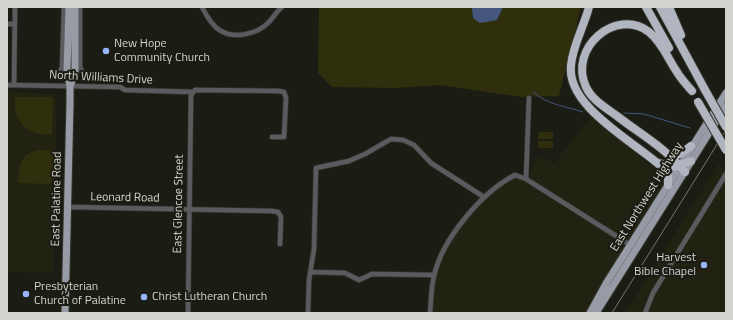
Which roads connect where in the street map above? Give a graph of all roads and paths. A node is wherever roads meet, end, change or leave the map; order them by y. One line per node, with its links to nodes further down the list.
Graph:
1 (15, 7): 13 (street)
2 (64, 7): 14 (street)
3 (69, 7): 19 (main road)
4 (75, 7): 19 (main road)
5 (80, 7): 15 (street)
6 (202, 7): 7 (street)
7 (282, 7)
8 (589, 7): 31 (highway)
9 (646, 7): 20 (highway)
10 (660, 7): 16 (highway)
11 (669, 7): 16 (highway)
12 (7, 24): 13 (street)
13 (14, 24): 18 (street)
14 (57, 73)
15 (83, 73)
16 (698, 77): 25 (highway, bridge)
17 (7, 85): 18 (street, North Williams Drive)
18 (14, 85): 19 (street, North Williams Drive)
19 (70, 86): 22 (street, North Williams Drive); 37 (main road, East Palatine Road)
20 (692, 91): 28 (highway, bridge); 29 (highway)
21 (726, 93): 27 (main road, East Northwest Highway)
22 (192, 94): 26 (street, North Williams Drive); 38 (street, East Glencoe Street)
23 (528, 98): 34 (street)
24 (726, 106): 30 (main road, East Northwest Highway)
25 (726, 127)
26 (272, 137)
27 (691, 146): 29 (highway); 32 (main road, East Northwest Highway)
28 (726, 150)
29 (668, 155): 32 (highway)
30 (691, 161): 32 (highway)
31 (657, 162): 32 (highway); 35 (highway)
32 (682, 169): 35 (main road, East Northwest Highway); 40 (main road, East Northwest Highway)
33 (726, 174): 51 (street)
34 (526, 179): 36 (street); 40 (street)
35 (668, 185): 40 (main road, East Northwest Highway)
36 (484, 198): 41 (street); 42 (street)
37 (68, 207): 38 (street, Leonard Road); 45 (main road, East Palatine Road)
38 (189, 209): 39 (street, Leonard Road); 46 (street, East Glencoe Street)
39 (280, 244)
40 (634, 247): 43 (main road, East Northwest Highway); 44 (main road, East Northwest Highway)
41 (310, 272): 42 (street); 47 (street)
42 (434, 275): 48 (street)
43 (607, 282): 49 (main road); 50 (main road, East Northwest Highway)
44 (597, 312)
45 (65, 313)
46 (188, 313)
47 (308, 313)
48 (430, 313)
49 (585, 313)
50 (590, 313)
51 (645, 313)

